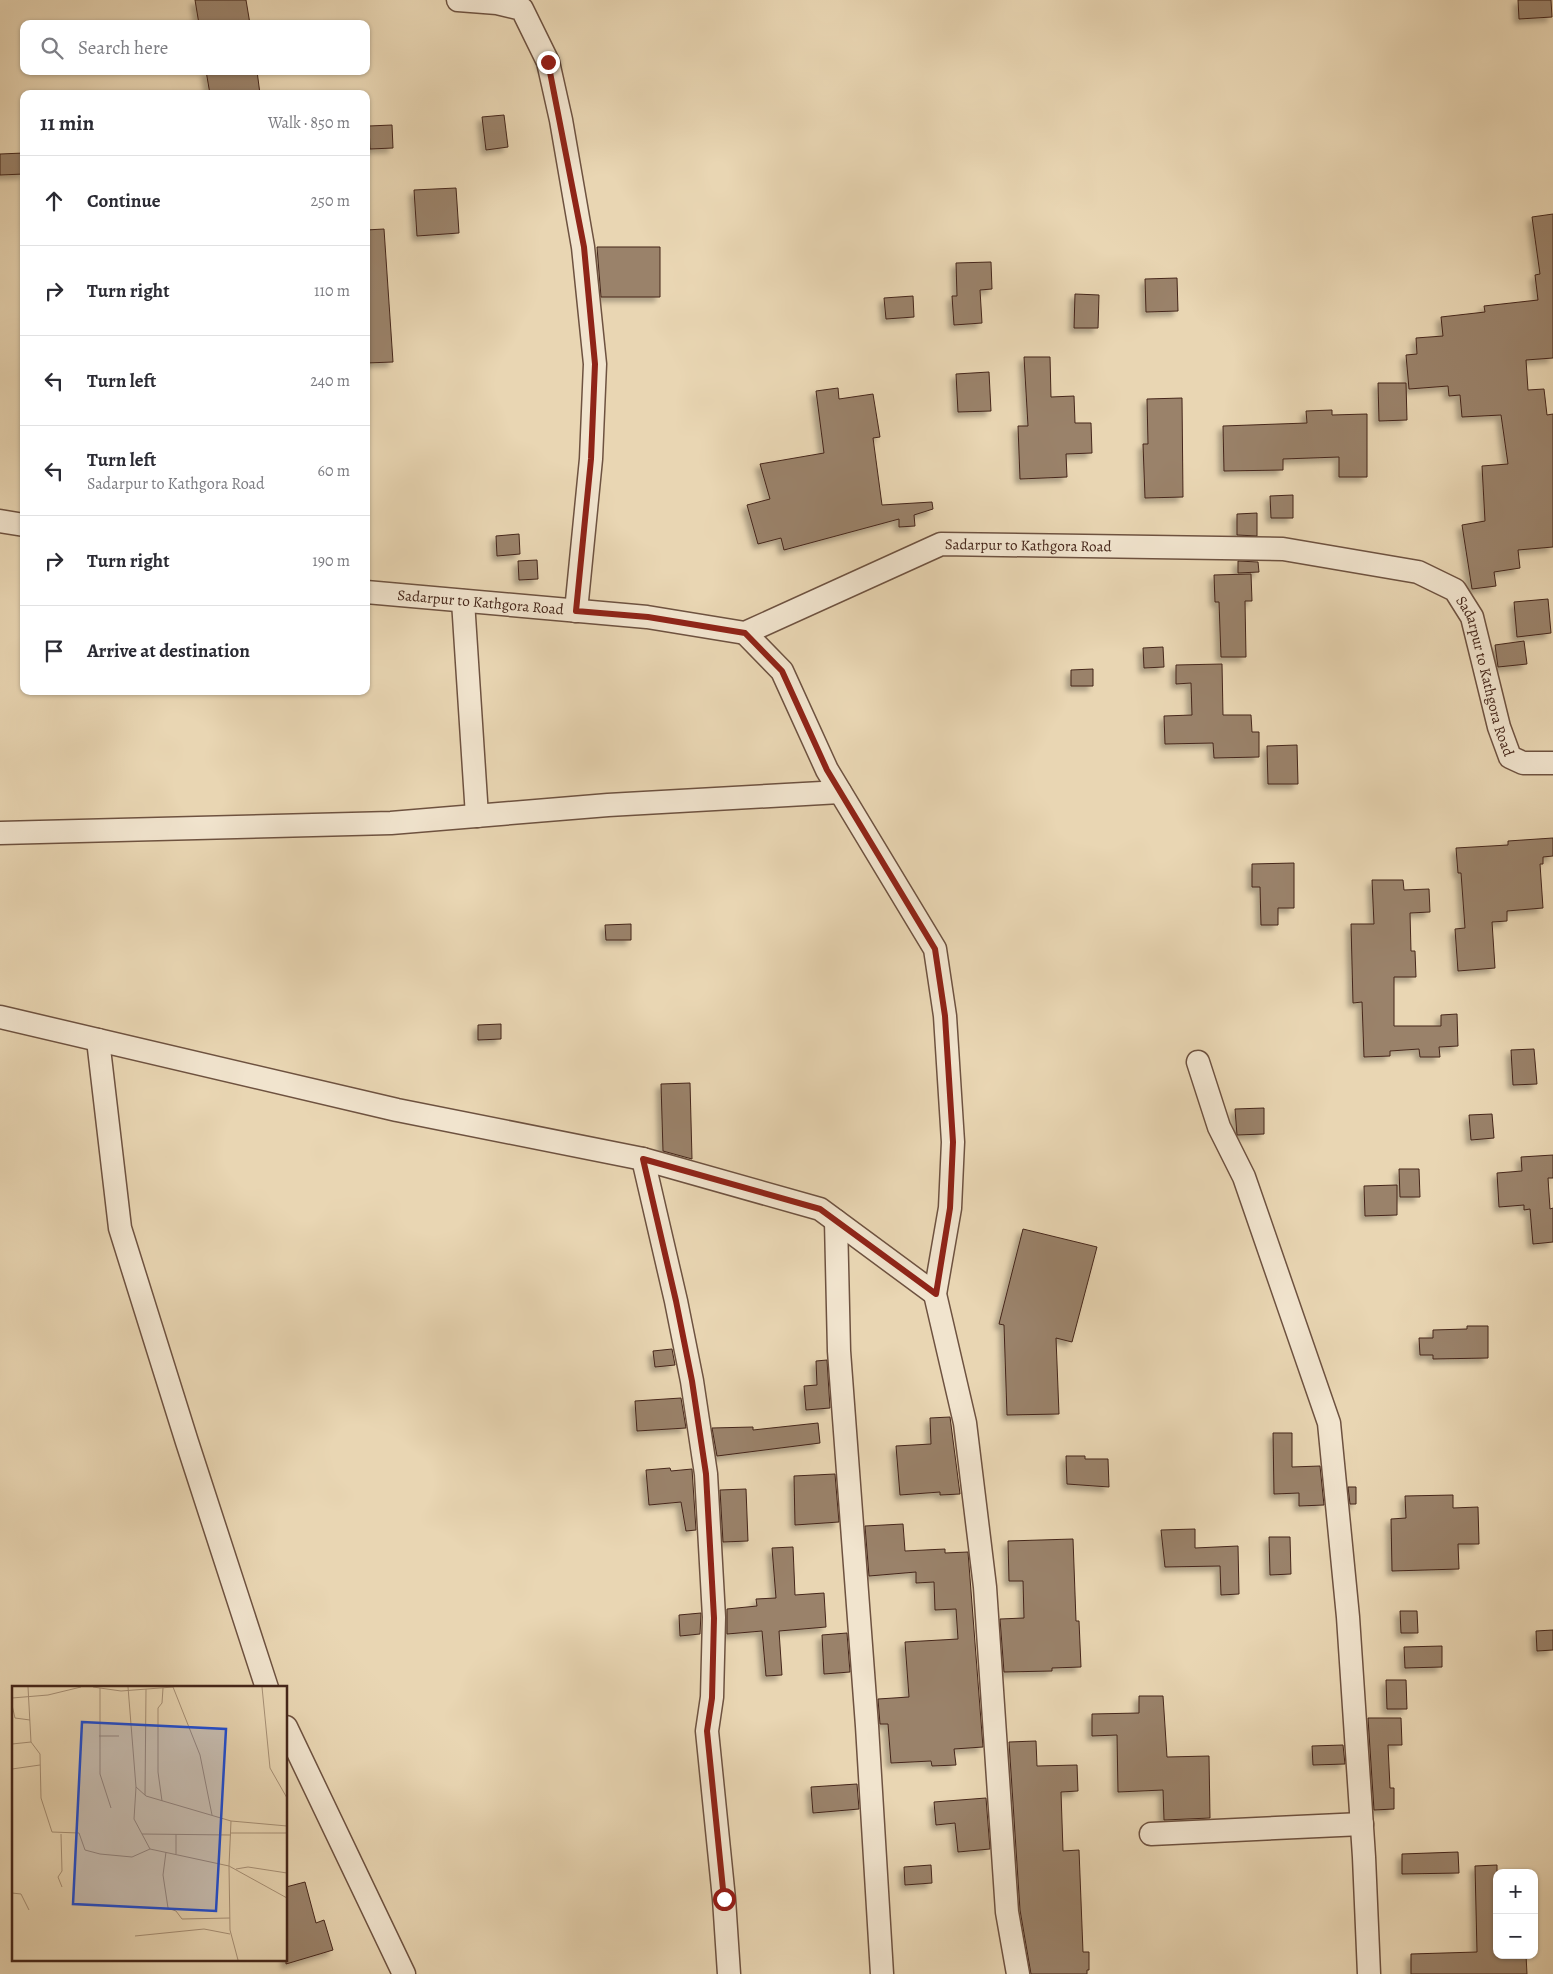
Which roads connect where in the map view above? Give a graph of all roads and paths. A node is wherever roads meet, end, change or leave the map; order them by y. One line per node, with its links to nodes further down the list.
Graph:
1 (458, 0): 6 (street)
2 (0, 520): 3 (street)
3 (20, 524)
4 (370, 592): 5 (street, Sadarpur to Kathgora Road)
5 (463, 601): 6 (street, Sadarpur to Kathgora Road); 10 (street)
6 (576, 611): 7 (street, Sadarpur to Kathgora Road)
7 (745, 633): 8 (street, Sadarpur to Kathgora Road); 9 (street)
8 (1553, 763)
9 (840, 792): 10 (street); 17 (street)
10 (477, 816): 11 (street)
11 (0, 833)
12 (0, 1017): 13 (street)
13 (98, 1040): 15 (street); 18 (street)
14 (1198, 1062): 20 (street)
15 (643, 1159): 16 (street); 23 (street)
16 (836, 1221): 17 (street); 24 (street)
17 (936, 1294): 25 (street)
18 (266, 1686)
19 (288, 1731): 22 (street)
20 (1362, 1824): 21 (street); 26 (street)
21 (1151, 1834)
22 (404, 1974)
23 (729, 1974)
24 (882, 1974)
25 (1018, 1974)
26 (1369, 1974)

